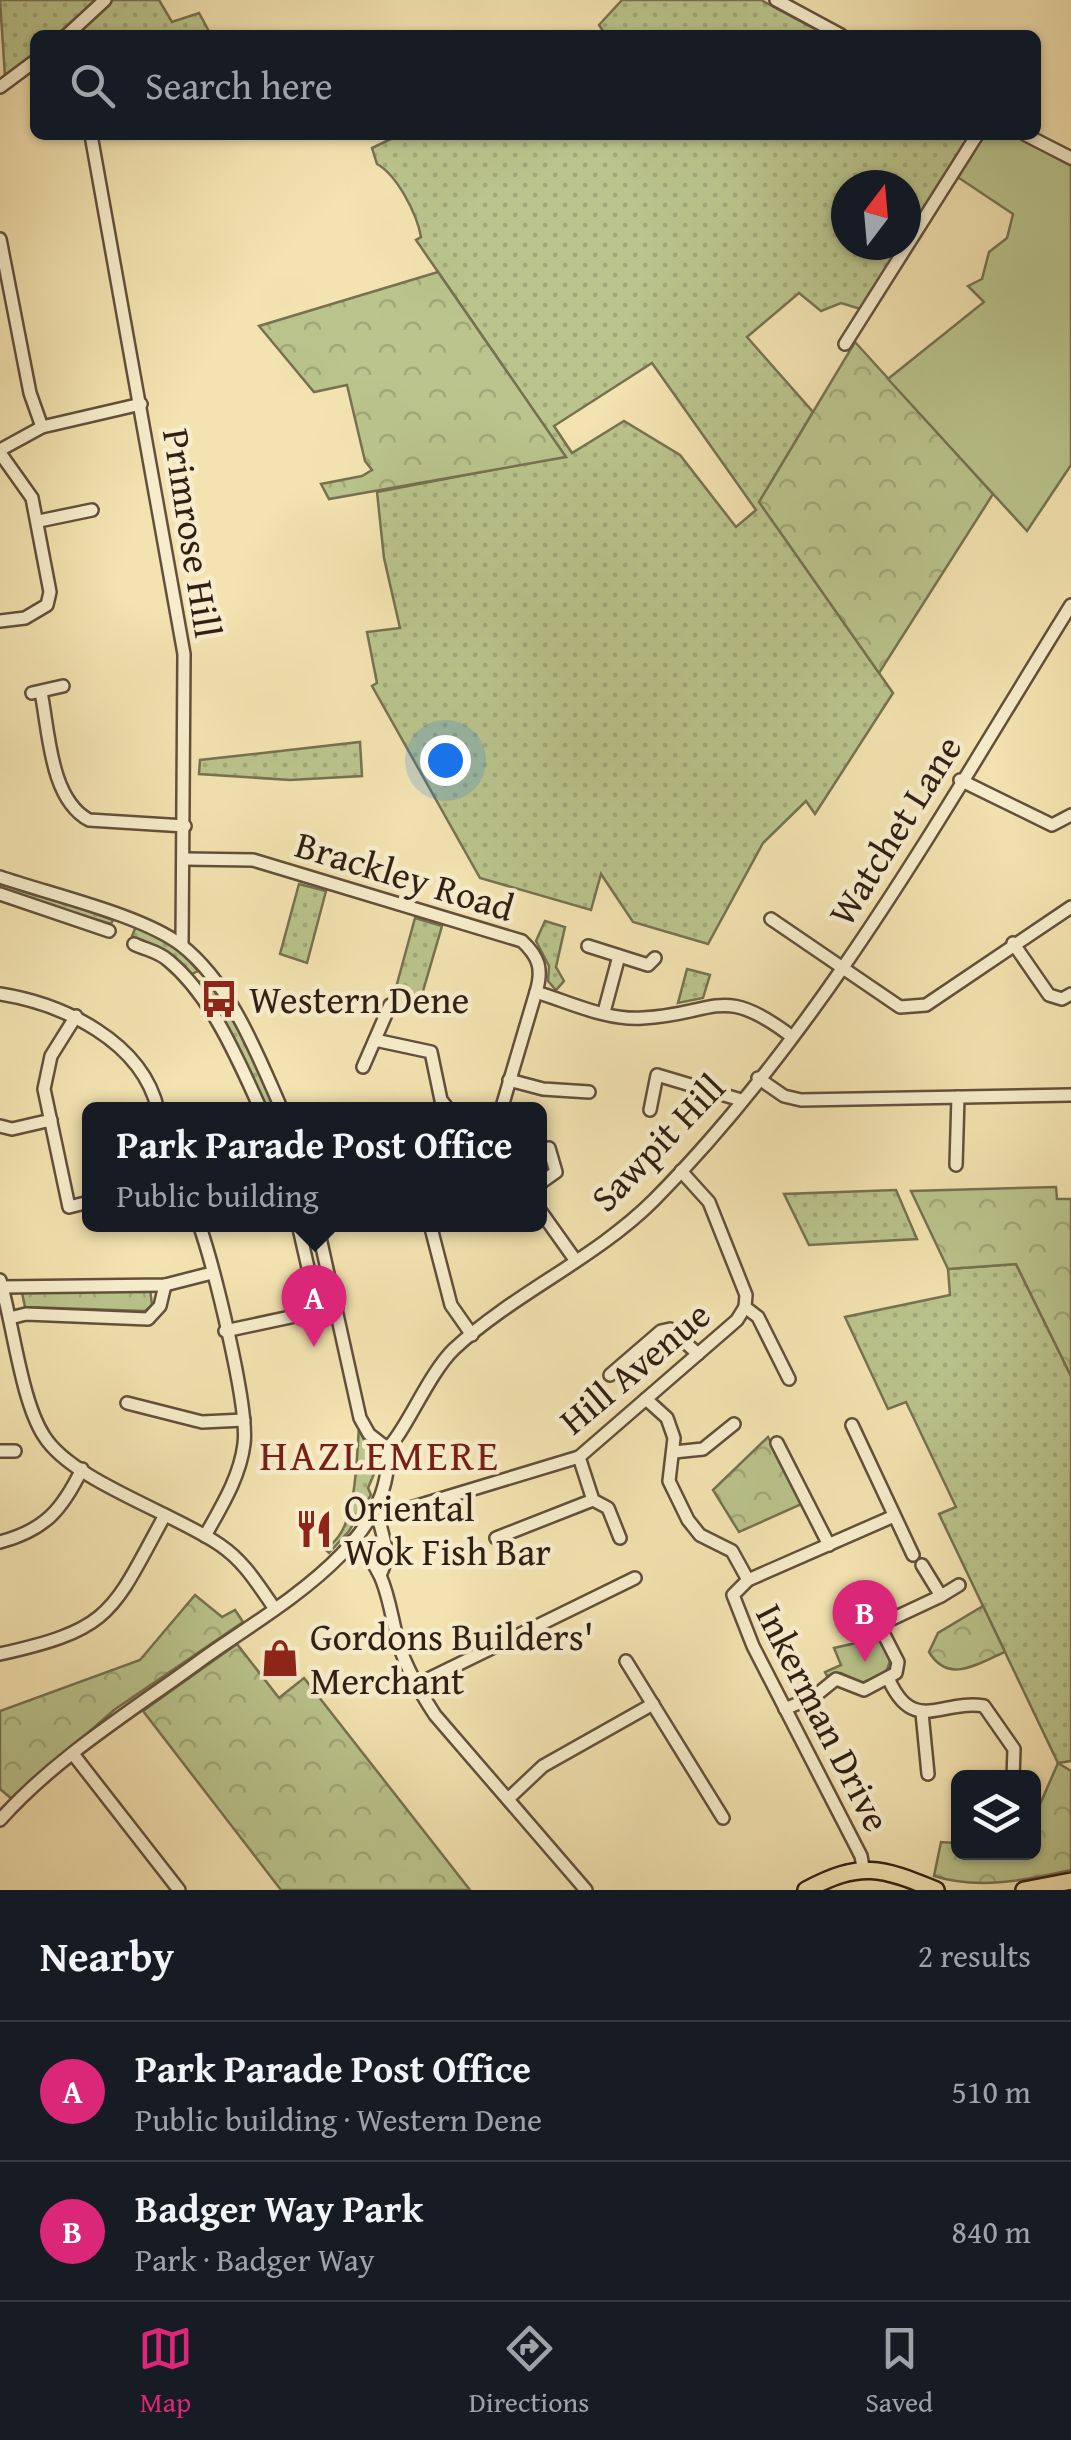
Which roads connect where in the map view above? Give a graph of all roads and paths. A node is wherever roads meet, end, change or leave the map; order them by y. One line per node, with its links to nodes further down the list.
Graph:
1 (105, 0): 3 (street)
2 (776, 0): 4 (street)
3 (73, 30)
4 (831, 30)
5 (30, 64): 6 (street)
6 (0, 88)
7 (92, 140): 14 (street, Primrose Hill)
8 (974, 140): 13 (street)
9 (1036, 140): 10 (street)
10 (1071, 158)
11 (0, 239): 12 (street)
12 (4, 288): 15 (street)
13 (844, 344)
14 (141, 404): 15 (street); 24 (street, Primrose Hill)
15 (42, 427): 16 (street)
16 (0, 452): 18 (street)
17 (92, 510): 18 (street)
18 (39, 521): 20 (street)
19 (1071, 606): 22 (street, Watchet Lane)
20 (0, 621)
21 (64, 686): 24 (street)
22 (960, 780): 23 (street); 37 (street, Watchet Lane)
23 (1071, 815)
24 (185, 826): 25 (street, Primrose Hill)
25 (184, 859): 33 (street, Primrose Hill); 40 (street, Brackley Road)
26 (0, 877): 33 (street)
27 (0, 894): 30 (street)
28 (1071, 906): 31 (street)
29 (771, 918): 37 (street)
30 (109, 931)
31 (1013, 943): 37 (street); 42 (street)
32 (134, 944): 39 (street)
33 (182, 945): 38 (street)
34 (588, 946): 35 (street)
35 (620, 956): 36 (street); 44 (street)
36 (656, 958)
37 (844, 967): 46 (street, Watchet Lane)
38 (206, 971): 39 (street); 57 (street)
39 (189, 982): 56 (street)
40 (536, 992): 44 (street); 50 (street)
41 (0, 994): 45 (street)
42 (1071, 994)
43 (390, 1004): 47 (street)
44 (604, 1012): 46 (street)
45 (76, 1016): 55 (street); 61 (street)
46 (791, 1036): 49 (street, Watchet Lane)
47 (375, 1040): 48 (street); 58 (street)
48 (363, 1068)
49 (758, 1078): 53 (street); 54 (street, Sawpit Hill)
50 (509, 1080): 51 (street); 59 (street)
51 (589, 1092)
52 (1071, 1094): 53 (street)
53 (958, 1097): 64 (street)
54 (741, 1100): 60 (street); 65 (street, Sawpit Hill)
55 (155, 1102)
56 (256, 1102)
57 (278, 1102)
58 (443, 1102)
59 (503, 1102)
60 (650, 1110)
61 (51, 1120): 62 (street); 67 (street)
62 (0, 1126)
63 (549, 1148): 66 (street)
64 (956, 1165)
65 (681, 1171): 73 (street, Sawpit Hill); 78 (street)
66 (547, 1178)
67 (82, 1204)
68 (547, 1220): 73 (street)
69 (201, 1232): 74 (street)
70 (300, 1232): 79 (street)
71 (318, 1232): 77 (street)
72 (432, 1232): 82 (street)
73 (576, 1261): 82 (street, Sawpit Hill)
74 (212, 1273): 76 (street); 81 (street)
75 (1, 1284): 76 (street); 80 (street)
76 (165, 1285): 80 (street)
77 (337, 1307): 79 (street); 92 (street)
78 (745, 1307): 83 (street, Hill Avenue); 85 (street)
79 (318, 1311): 81 (street)
80 (10, 1318): 97 (street)
81 (225, 1331): 88 (street)
82 (472, 1335): 92 (street, Sawpit Hill)
83 (698, 1354): 84 (street); 86 (street, Hill Avenue)
84 (610, 1375)
85 (789, 1379)
86 (646, 1399): 95 (street); 96 (street, Hill Avenue)
87 (128, 1403): 88 (street)
88 (244, 1420): 101 (street)
89 (734, 1424): 95 (street)
90 (852, 1425): 100 (street)
91 (777, 1442): 106 (street)
92 (386, 1448): 104 (street)
93 (0, 1450): 94 (street)
94 (16, 1451)
95 (674, 1452): 109 (street)
96 (579, 1457): 98 (street); 107 (street, Hill Avenue)
97 (82, 1469): 99 (street); 105 (street)
98 (593, 1500): 102 (street); 103 (street)
99 (165, 1515): 101 (street); 113 (street)
100 (894, 1516): 106 (street, Inkerman Drive); 111 (street)
101 (205, 1536): 112 (street)
102 (496, 1538)
103 (620, 1538)
104 (352, 1541): 107 (street); 112 (street)
105 (0, 1542)
106 (830, 1545): 109 (street, Inkerman Drive)
107 (381, 1573): 116 (street)
108 (635, 1578): 116 (street)
109 (748, 1580): 118 (street, Inkerman Drive)
110 (959, 1585): 111 (street)
111 (941, 1596): 115 (street)
112 (275, 1609): 120 (street)
113 (0, 1654)
114 (626, 1661): 117 (street)
115 (889, 1680): 118 (street); 119 (street)
116 (416, 1685): 123 (street)
117 (653, 1704): 123 (street); 124 (street)
118 (785, 1709): 126 (street, Inkerman Drive)
119 (922, 1713): 121 (street); 122 (street)
120 (73, 1754): 125 (street); 128 (street)
121 (1013, 1770)
122 (928, 1774)
123 (508, 1799): 129 (street)
124 (723, 1818)
125 (0, 1820)
126 (863, 1868): 130 (main road); 131 (main road)
127 (1071, 1881): 132 (main road)
128 (180, 1890)
129 (586, 1890)
130 (806, 1890)
131 (936, 1890)
132 (1024, 1890)

